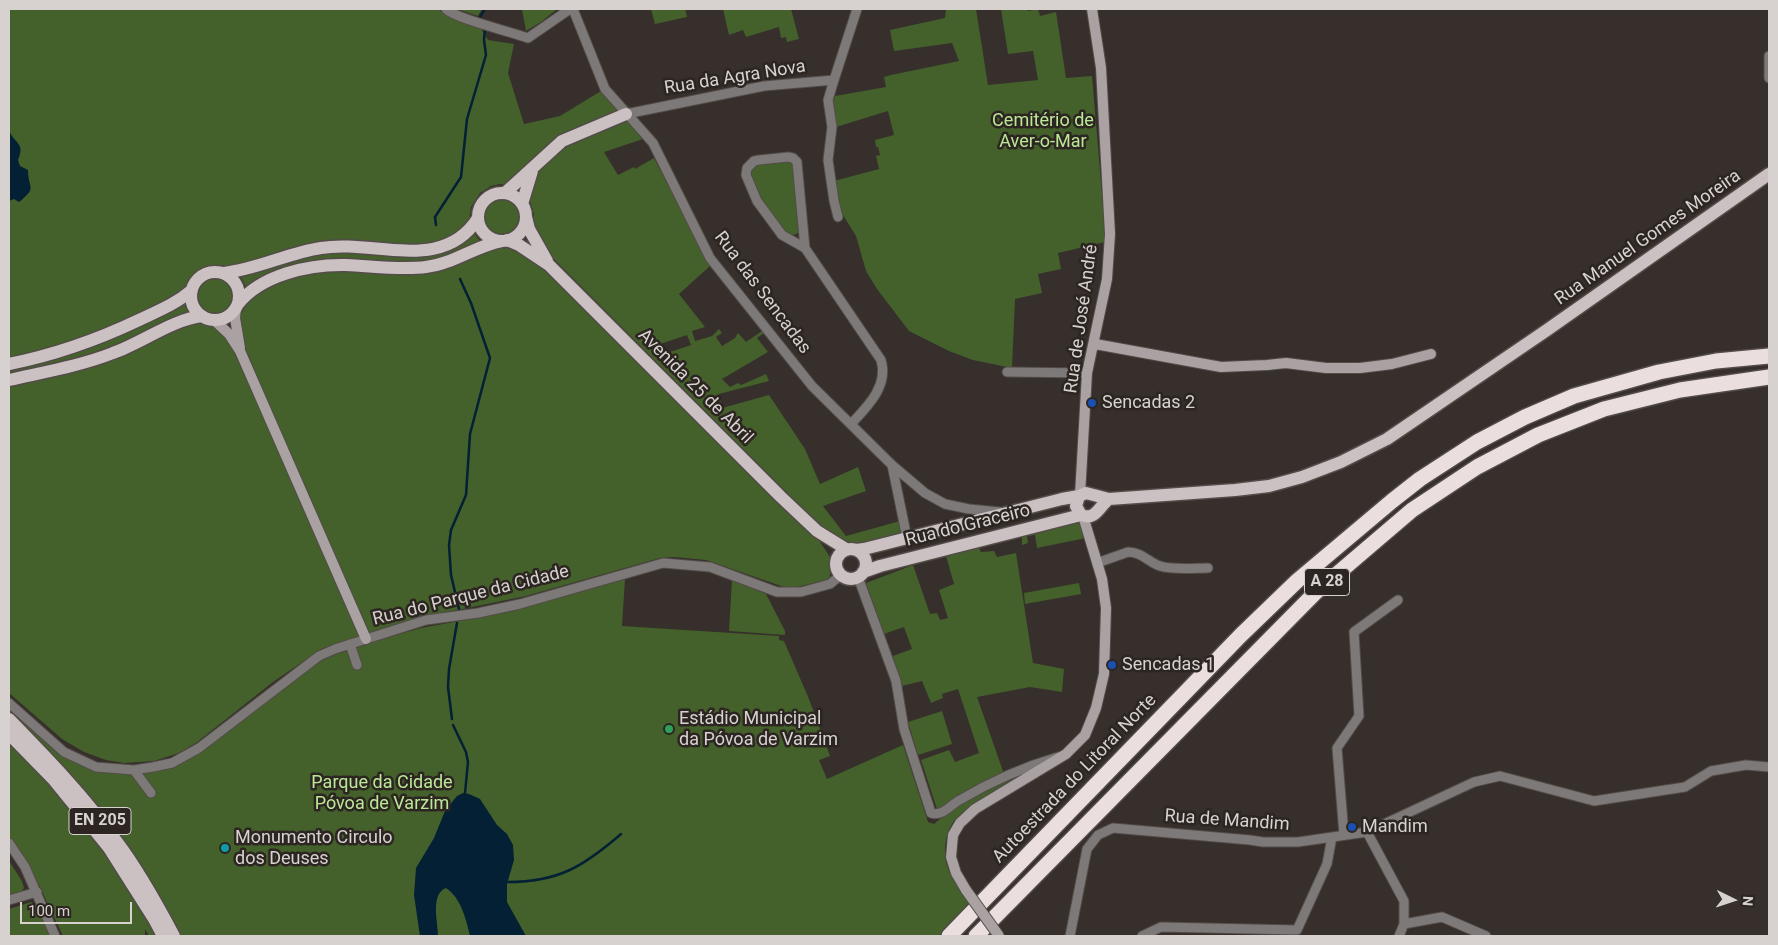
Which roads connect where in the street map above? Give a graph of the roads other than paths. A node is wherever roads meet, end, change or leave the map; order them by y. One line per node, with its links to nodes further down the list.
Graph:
1 (446, 9): 2 (street)
2 (572, 9): 8 (street, Rua das Sencadas)
3 (857, 9): 7 (street)
4 (1092, 9): 23 (street, Rua de José André)
5 (1769, 56): 6 (street)
6 (1769, 78)
7 (834, 80): 8 (street, Rua da Agra Nova); 14 (street)
8 (626, 114): 9 (main road); 32 (street, Rua das Sencadas)
9 (533, 168): 11 (main road); 12 (main road)
10 (1769, 174): 37 (main road, Rua Manuel Gomes Moreira)
11 (505, 193): 12 (main road); 15 (main road)
12 (522, 204): 13 (main road, Avenida 25 de Abril)
13 (526, 217): 16 (main road); 18 (main road, Avenida 25 de Abril)
14 (838, 217)
15 (478, 218): 16 (main road, Avenida 25 de Abril); 19 (main road)
16 (504, 241): 18 (main road, Avenida 25 de Abril); 21 (main road)
17 (805, 248): 17 (street); 32 (street)
18 (550, 265): 39 (main road, Avenida 25 de Abril)
19 (224, 273): 20 (main road); 21 (main road)
20 (192, 290): 22 (main road); 27 (main road)
21 (237, 306): 22 (main road); 24 (street)
22 (208, 318): 24 (street); 31 (main road)
23 (1094, 344): 25 (street); 29 (street, Rua de José André)
24 (240, 351): 48 (street)
25 (1431, 354)
26 (1769, 356): 68 (highway, Autoestrada do Litoral Norte / A 28)
27 (9, 364)
28 (1008, 372): 29 (street)
29 (1087, 373): 34 (street, Rua de José André)
30 (1769, 377): 69 (highway, A 28)
31 (9, 380)
32 (851, 424): 33 (street, Rua das Sencadas)
33 (892, 465): 36 (street, Rua das Sencadas); 40 (street)
34 (1084, 493): 35 (main road); 37 (main road); 37 (main road)
35 (1040, 504): 36 (main road); 38 (main road)
36 (1008, 513): 40 (main road)
37 (1089, 514): 38 (main road, Rua do Graceiro); 43 (street)
38 (1046, 524): 45 (main road, Rua do Graceiro)
39 (818, 531): 41 (main road, Avenida 25 de Abril); 42 (main road, Avenida 25 de Abril)
40 (907, 538): 41 (main road)
41 (851, 550): 42 (main road); 45 (main road)
42 (836, 562): 46 (main road, Avenida 25 de Abril)
43 (1097, 564): 44 (street); 54 (street)
44 (1208, 568)
45 (861, 574): 46 (main road); 54 (street)
46 (841, 575): 48 (street, Rua do Parque da Cidade)
47 (1398, 600): 59 (street)
48 (366, 639): 49 (street, Rua do Parque da Cidade)
49 (350, 644): 50 (street); 56 (street, Rua do Parque da Cidade)
50 (357, 665)
51 (9, 703): 56 (street, Rua do Parque da Cidade)
52 (9, 719): 67 (main road, EN 205)
53 (9, 734): 66 (main road, EN 205)
54 (1066, 754): 70 (street, bridge)
55 (1769, 768): 58 (street, Rua de Mandim)
56 (134, 770): 57 (street)
57 (151, 793)
58 (1367, 832): 59 (street, Rua de Mandim); 64 (street)
59 (1344, 835): 60 (street, Rua de Mandim)
60 (1332, 837): 71 (street, Rua de Mandim); 72 (street)
61 (9, 843): 62 (street)
62 (36, 892): 63 (street); 65 (street)
63 (9, 900)
64 (1404, 924): 73 (street); 74 (street)
65 (54, 936)
66 (163, 936)
67 (174, 936)
68 (949, 936)
69 (976, 936)
70 (999, 936)
71 (1070, 936)
72 (1142, 936)
73 (1399, 936)
74 (1486, 936)

